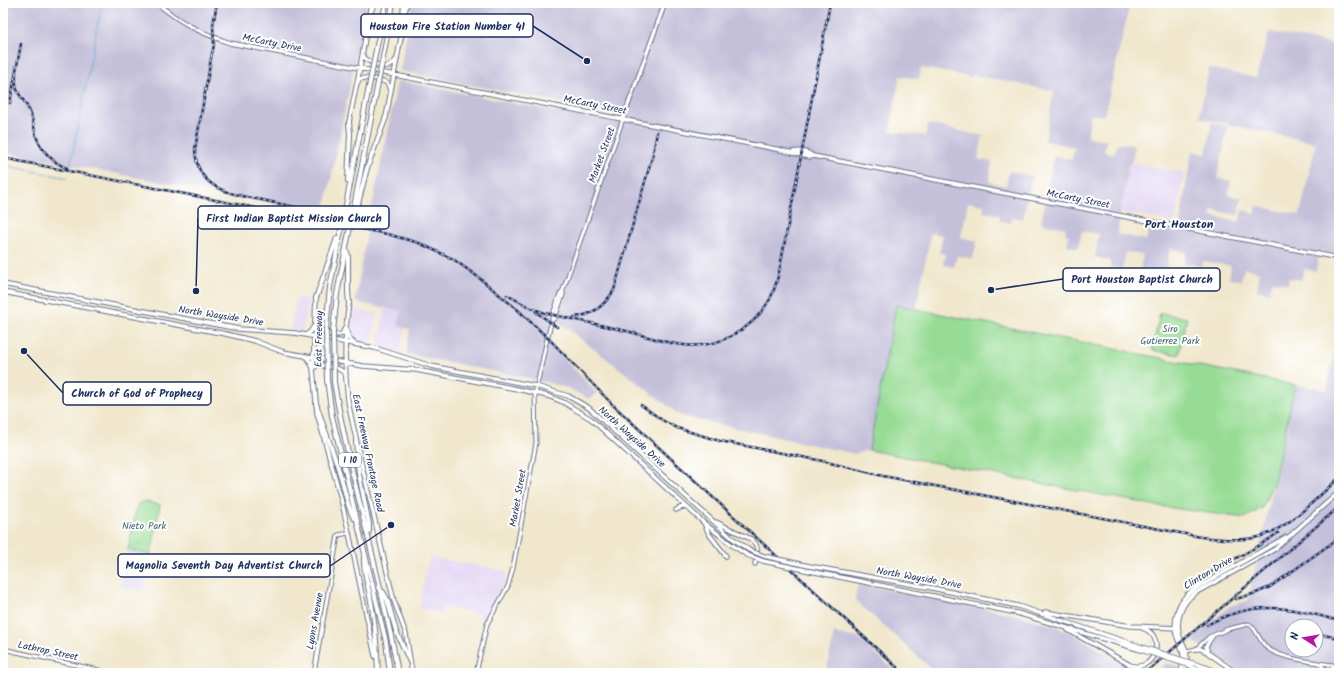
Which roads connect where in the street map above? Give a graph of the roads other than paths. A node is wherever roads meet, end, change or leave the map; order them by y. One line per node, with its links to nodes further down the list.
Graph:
1 (157, 3): 12 (main road, McCarty Drive)
2 (371, 3): 8 (main road)
3 (374, 3): 8 (highway)
4 (386, 3): 19 (highway, East Freeway / I 10, bridge)
5 (393, 3): 21 (highway, East Freeway / I 10, bridge)
6 (406, 3): 9 (highway)
7 (665, 3): 17 (main road, Market Street)
8 (370, 14): 10 (main road)
9 (402, 29): 11 (main road)
10 (363, 54): 11 (main road); 12 (main road)
11 (397, 58): 13 (main road)
12 (360, 68): 13 (main road, McCarty Drive); 14 (main road)
13 (394, 74): 15 (main road); 17 (main road, McCarty Street)
14 (356, 86): 15 (main road); 18 (main road)
15 (391, 92): 16 (main road)
16 (386, 117): 21 (highway)
17 (624, 119): 23 (main road, McCarty Street); 40 (street, Market Street)
18 (349, 122): 19 (highway)
19 (346, 205): 20 (highway, East Freeway / I 10)
20 (344, 213): 26 (highway); 48 (highway, East Freeway / I 10, bridge)
21 (352, 220): 22 (highway, East Freeway / I 10)
22 (347, 248): 27 (highway); 51 (highway, East Freeway / I 10, bridge)
23 (1339, 258)
24 (3, 284): 30 (main road, North Wayside Drive)
25 (3, 292): 34 (main road, North Wayside Drive)
26 (316, 298): 28 (main road)
27 (349, 303): 29 (main road, East Freeway Frontage Road)
28 (314, 323): 29 (main road); 30 (main road); 31 (main road)
29 (346, 327): 32 (main road, East Freeway Frontage Road); 33 (main road)
30 (306, 335): 31 (main road, North Wayside Drive)
31 (314, 336): 32 (main road, North Wayside Drive); 35 (main road)
32 (345, 342): 33 (main road, North Wayside Drive); 36 (main road, East Freeway Frontage Road)
33 (357, 345): 40 (main road, North Wayside Drive)
34 (302, 355): 35 (main road, North Wayside Drive); 38 (main road)
35 (313, 356): 36 (main road, North Wayside Drive); 38 (main road)
36 (345, 363): 37 (main road, North Wayside Drive); 39 (main road, East Freeway Frontage Road)
37 (363, 366): 39 (main road); 41 (main road, North Wayside Drive)
38 (313, 368): 39 (main road); 42 (main road)
39 (346, 374): 43 (main road, East Freeway Frontage Road)
40 (536, 386): 41 (street, Market Street); 47 (main road, North Wayside Drive)
41 (535, 394): 45 (main road, North Wayside Drive); 75 (street, Market Street)
42 (316, 403): 48 (highway); 50 (main road)
43 (356, 440): 51 (highway); 66 (main road, East Freeway Frontage Road)
44 (1339, 492): 59 (main road, Clinton Drive)
45 (688, 508): 46 (main road); 49 (main road, North Wayside Drive)
46 (676, 510)
47 (711, 519): 54 (main road); 56 (main road, North Wayside Drive, bridge)
48 (356, 521): 52 (highway, East Freeway / I 10)
49 (703, 522): 53 (main road); 57 (main road, North Wayside Drive, bridge)
50 (349, 533): 70 (street, Lyons Avenue); 71 (main road)
51 (368, 538): 55 (highway, East Freeway / I 10)
52 (364, 552): 71 (highway); 72 (highway, East Freeway / I 10)
53 (726, 556)
54 (755, 564)
55 (380, 587): 66 (highway); 73 (highway, East Freeway / I 10)
56 (1035, 610): 58 (main road); 62 (main road, North Wayside Drive)
57 (1057, 624): 58 (main road); 62 (main road, North Wayside Drive)
58 (1142, 628): 59 (main road)
59 (1177, 628): 64 (main road, Clinton Drive)
60 (1212, 637): 63 (street); 65 (main road); 67 (street)
61 (3, 649): 69 (street, Lathrop Street)
62 (1142, 649): 68 (main road, North Wayside Drive, bridge); 68 (main road, North Wayside Drive, bridge)
63 (1196, 649): 64 (street); 65 (main road)
64 (1184, 652): 76 (main road, Clinton Drive); 77 (main road, Clinton Drive)
65 (1208, 653): 80 (main road)
66 (410, 662): 74 (main road, East Freeway Frontage Road)
67 (1317, 662): 81 (street); 82 (street)
68 (1205, 671): 78 (main road); 79 (main road, North Wayside Drive)
69 (112, 673)
70 (314, 673)
71 (377, 673)
72 (390, 673)
73 (398, 673)
74 (412, 673)
75 (476, 673)
76 (1180, 673)
77 (1185, 673)
78 (1210, 673)
79 (1221, 673)
80 (1238, 673)
81 (1326, 673)
82 (1330, 673)

